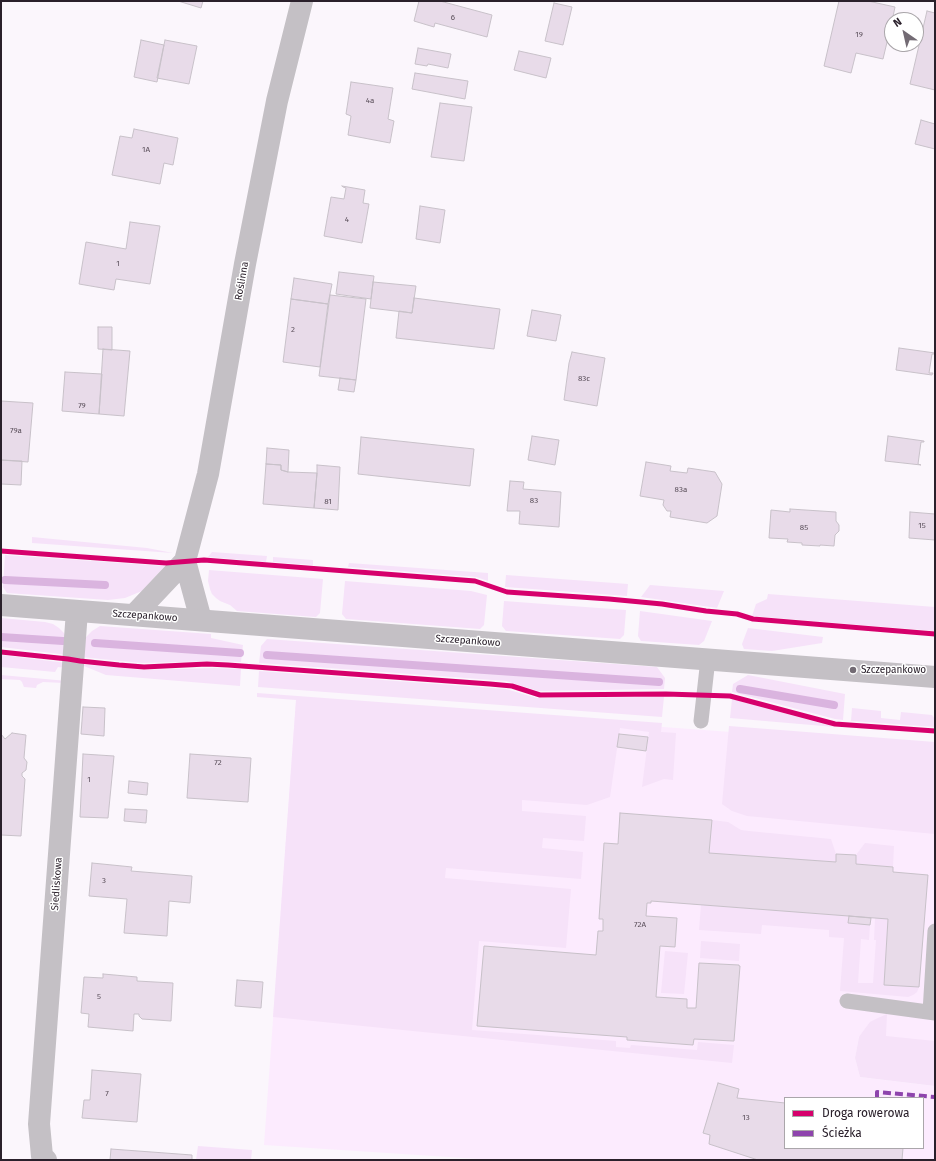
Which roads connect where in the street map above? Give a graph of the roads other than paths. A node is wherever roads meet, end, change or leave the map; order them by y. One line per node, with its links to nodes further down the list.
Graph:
1 (302, 1): 2 (street, Roślinna)
2 (185, 561): 5 (street, Roślinna); 6 (street, Roślinna)
3 (1, 605): 4 (street, Szczepankowo)
4 (77, 611): 5 (street, Szczepankowo); 13 (street, Siedliskowa)
5 (134, 615): 6 (street, Szczepankowo)
6 (201, 620): 7 (street, Szczepankowo)
7 (708, 659): 8 (street, Szczepankowo); 9 (lane)
8 (935, 677)
9 (701, 721)
10 (935, 931): 12 (lane)
11 (847, 1001): 12 (lane)
12 (932, 1012)
13 (42, 1159)

